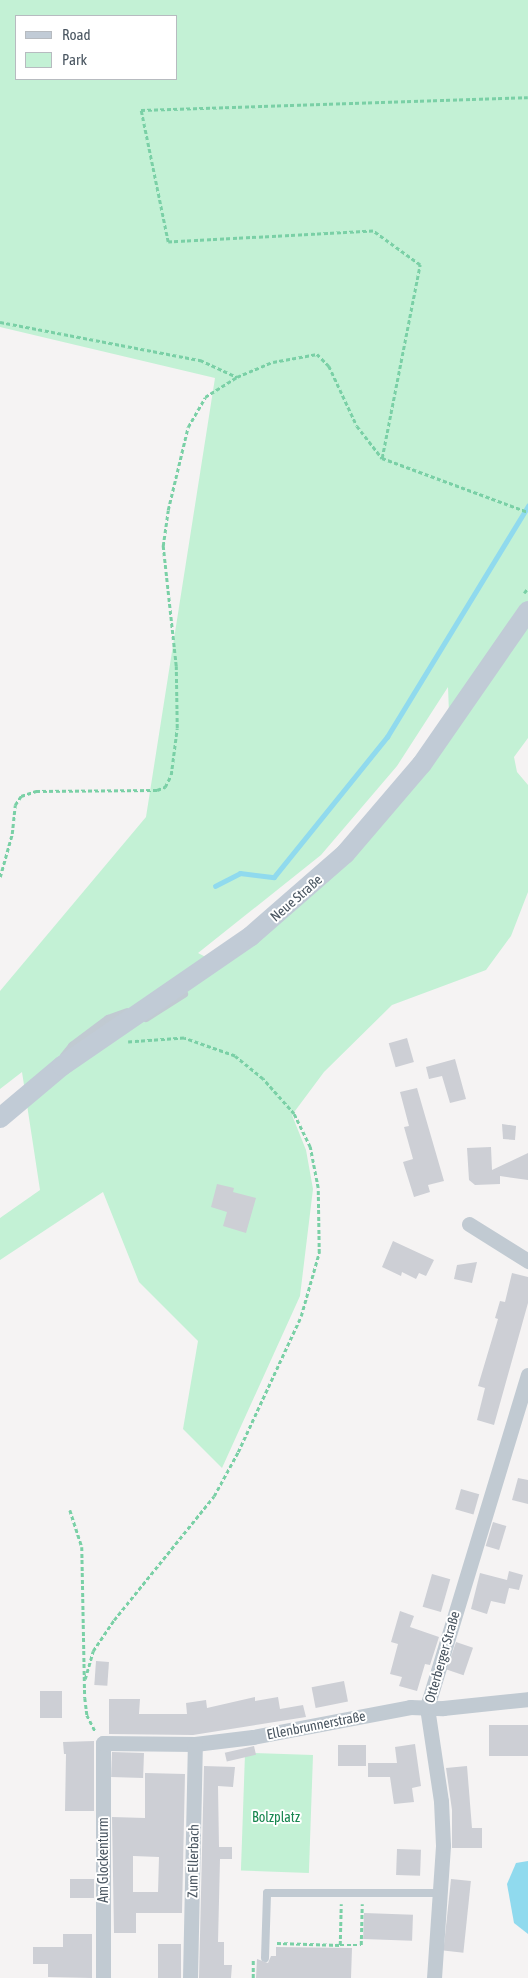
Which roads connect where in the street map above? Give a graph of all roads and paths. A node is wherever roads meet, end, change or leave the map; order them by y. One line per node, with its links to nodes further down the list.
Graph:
1 (528, 97): 4 (path)
2 (0, 322): 3 (path)
3 (237, 377): 4 (path); 8 (path)
4 (382, 458): 5 (path)
5 (528, 512)
6 (528, 588): 7 (path)
7 (525, 604): 9 (main road, Neue Straße)
8 (0, 877)
9 (211, 963): 10 (main road, Neue Straße); 11 (lane)
10 (153, 1003): 11 (main road, Neue Straße); 12 (lane)
11 (115, 1037): 12 (main road, Neue Straße); 18 (path)
12 (51, 1074): 13 (main road, Neue Straße)
13 (0, 1118)
14 (470, 1224): 15 (street)
15 (528, 1261)
16 (528, 1375): 20 (street, Otterberger Straße)
17 (70, 1510): 18 (path)
18 (85, 1679): 21 (path)
19 (528, 1699): 20 (street, Ellenbrunnerstraße)
20 (427, 1707): 22 (street, Ellenbrunnerstraße); 23 (street, Otterberger Straße)
21 (103, 1743): 22 (street, Ellenbrunnerstraße); 29 (street, Am Glockenturm)
22 (195, 1744): 30 (street, Zum Ellerbach)
23 (440, 1893): 24 (lane); 31 (street, Otterberger Straße)
24 (341, 1894): 26 (lane); 27 (path)
25 (361, 1912): 27 (path)
26 (265, 1943): 27 (path); 28 (lane)
27 (340, 1945)
28 (264, 1958)
29 (103, 1978)
30 (190, 1978)
31 (434, 1978)

